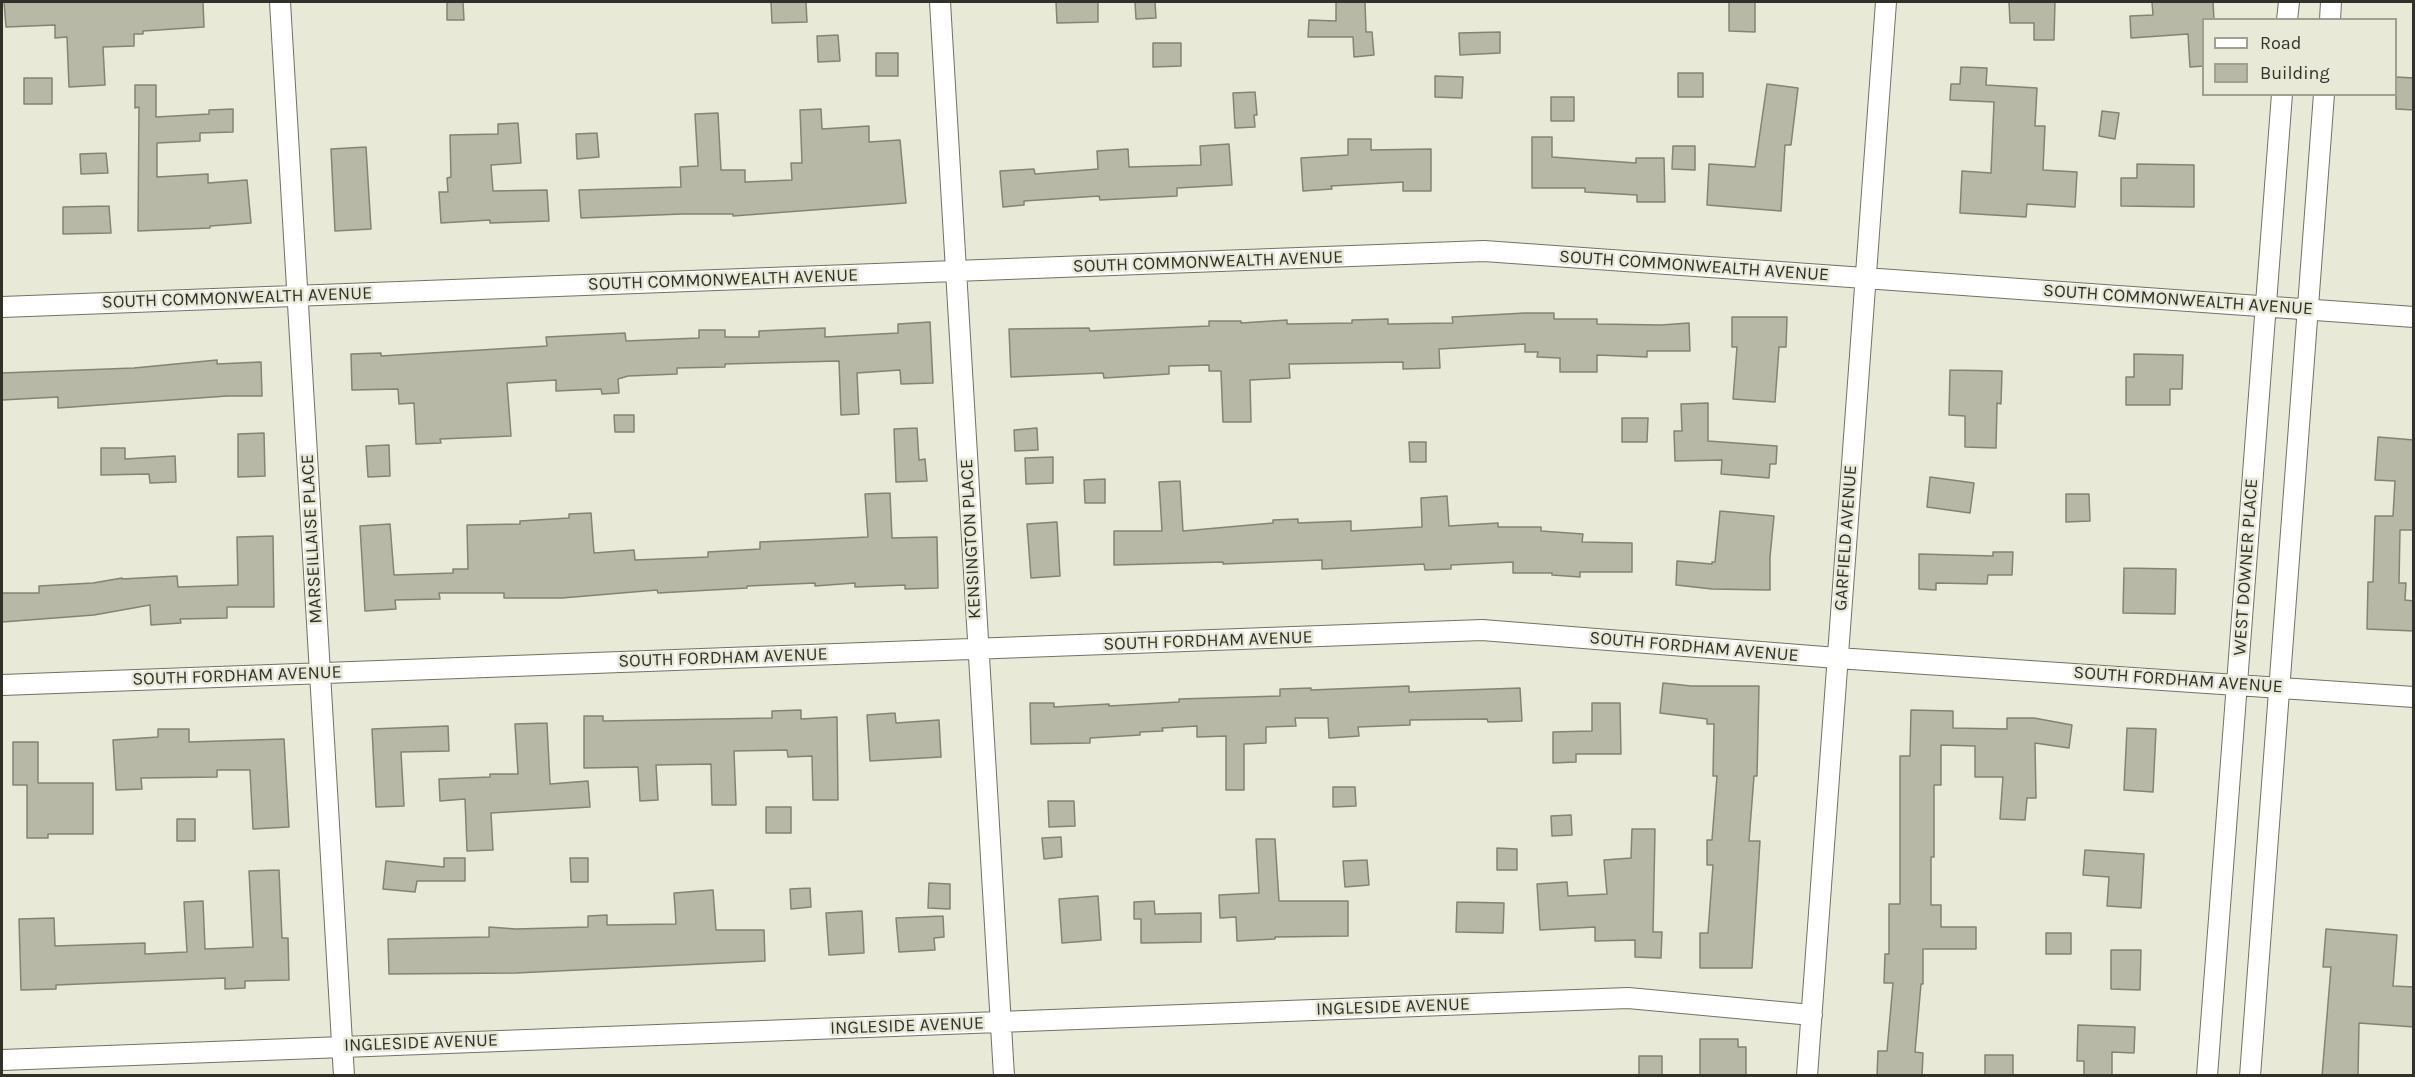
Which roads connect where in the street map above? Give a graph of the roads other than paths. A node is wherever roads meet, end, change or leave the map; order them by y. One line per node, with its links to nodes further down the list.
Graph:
1 (280, 2): 12 (street, MARSEILLAISE PLACE)
2 (940, 2): 10 (street, KENSINGTON PLACE)
3 (1886, 2): 11 (street, GARFIELD AVENUE)
4 (2289, 2): 6 (street)
5 (2331, 2): 7 (street)
6 (2287, 18)
7 (2330, 18)
8 (2282, 96): 13 (street, WEST DOWNER PLACE)
9 (2324, 96): 15 (street)
10 (956, 272): 11 (street, SOUTH COMMONWEALTH AVENUE); 12 (street, SOUTH COMMONWEALTH AVENUE); 17 (street, KENSINGTON PLACE)
11 (1865, 278): 13 (street, SOUTH COMMONWEALTH AVENUE); 18 (street, GARFIELD AVENUE)
12 (297, 296): 14 (street, SOUTH COMMONWEALTH AVENUE); 19 (street, MARSEILLAISE PLACE)
13 (2266, 306): 15 (street, SOUTH COMMONWEALTH AVENUE); 20 (street, WEST DOWNER PLACE)
14 (2, 308)
15 (2307, 308): 16 (street, SOUTH COMMONWEALTH AVENUE); 22 (street)
16 (2414, 317)
17 (978, 649): 18 (street, SOUTH FORDHAM AVENUE); 19 (street, SOUTH FORDHAM AVENUE); 25 (street, KENSINGTON PLACE)
18 (1837, 658): 20 (street, SOUTH FORDHAM AVENUE); 24 (street, GARFIELD AVENUE)
19 (320, 673): 21 (street, SOUTH FORDHAM AVENUE); 26 (street, MARSEILLAISE PLACE)
20 (2237, 684): 22 (street, SOUTH FORDHAM AVENUE); 31 (street, WEST DOWNER PLACE)
21 (2, 685)
22 (2280, 687): 23 (street, SOUTH FORDHAM AVENUE); 32 (street)
23 (2414, 697)
24 (1812, 1015): 25 (street, INGLESIDE AVENUE); 30 (street, GARFIELD AVENUE)
25 (1000, 1022): 26 (street, INGLESIDE AVENUE); 29 (street, KENSINGTON PLACE)
26 (342, 1046): 27 (street, INGLESIDE AVENUE); 28 (street, MARSEILLAISE PLACE)
27 (2, 1060)
28 (344, 1076)
29 (1004, 1076)
30 (1807, 1076)
31 (2207, 1076)
32 (2250, 1076)

